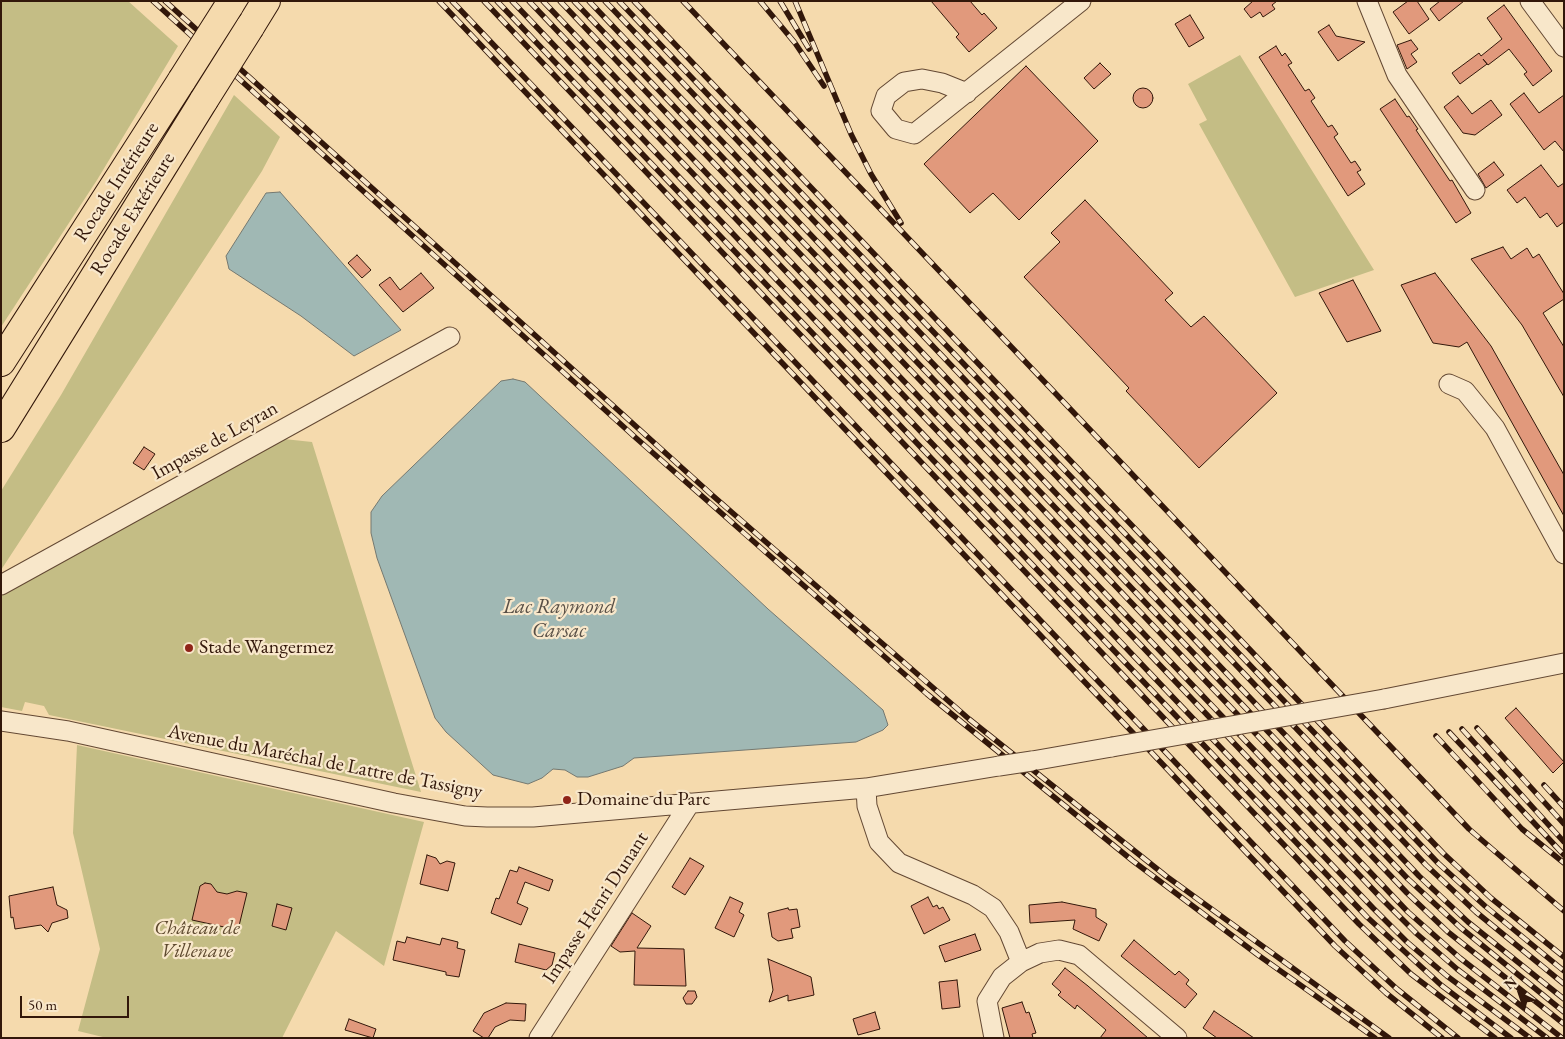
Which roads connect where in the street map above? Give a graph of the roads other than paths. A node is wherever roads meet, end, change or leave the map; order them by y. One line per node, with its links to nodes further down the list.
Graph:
1 (266, 1): 12 (highway, Rocade Extérieure, bridge)
2 (1081, 1): 7 (street)
3 (1367, 1): 8 (street)
4 (1530, 1): 6 (street)
5 (231, 4): 10 (highway, Rocade Intérieure, bridge)
6 (1564, 47)
7 (967, 93)
8 (1474, 190)
9 (450, 337): 14 (street, Impasse de Leyran)
10 (1, 362)
11 (1449, 384): 13 (street)
12 (1, 428)
13 (1564, 554)
14 (1, 585)
15 (1564, 663): 17 (street, Avenue du Maréchal de Lattre de Tassigny, bridge)
16 (1, 721): 18 (street, Avenue du Maréchal de Lattre de Tassigny)
17 (866, 788): 18 (street, Avenue du Maréchal de Lattre de Tassigny); 19 (street)
18 (690, 803): 20 (street, Impasse Henri Dunant)
19 (1021, 962): 21 (street); 22 (street)
20 (540, 1038)
21 (994, 1038)
22 (1177, 1038)

